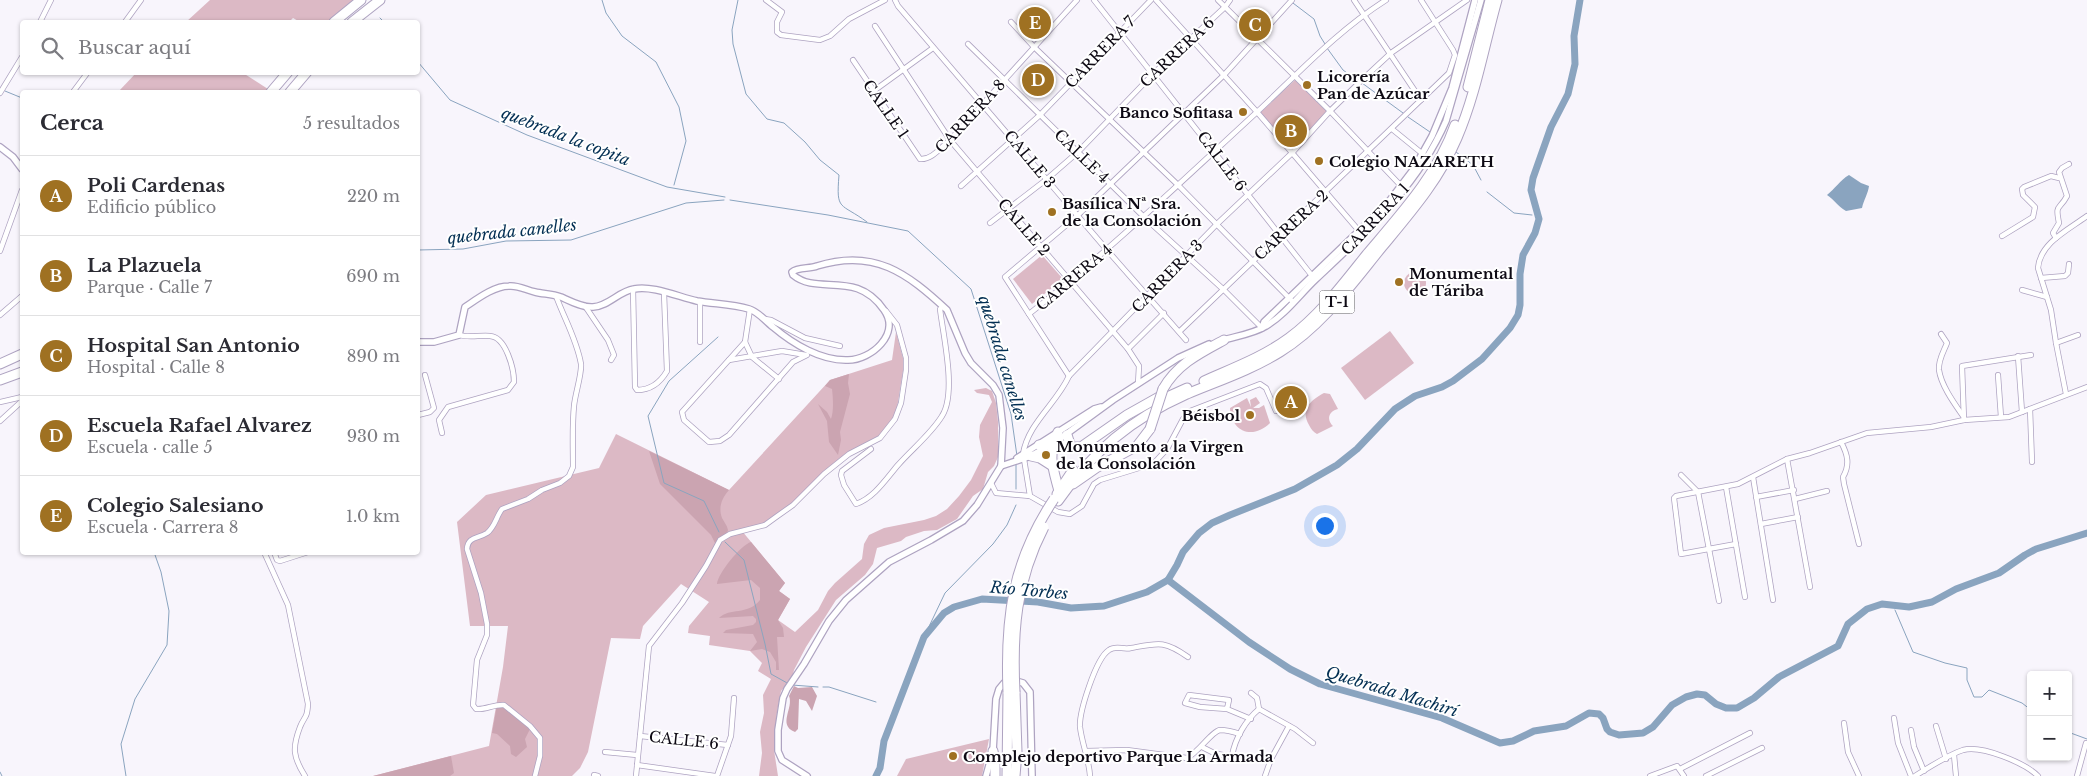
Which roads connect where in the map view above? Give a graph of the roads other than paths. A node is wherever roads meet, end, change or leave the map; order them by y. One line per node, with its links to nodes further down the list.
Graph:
1 (51, 0): 24 (street)
2 (141, 0): 25 (street)
3 (361, 0): 26 (highway)
4 (380, 0): 27 (highway)
5 (766, 0): 6 (street)
6 (885, 0)
7 (895, 0): 36 (street, CALLE 3)
8 (1077, 0): 35 (street, CARRERA 8)
9 (1094, 0): 31 (street, CALLE 6)
10 (1152, 0): 31 (street, CARRERA 7)
11 (1156, 0): 32 (street)
12 (1218, 0): 22 (street)
13 (1230, 0): 22 (street, CARRERA 6)
14 (1354, 0): 23 (street)
15 (1386, 0): 23 (street, CARRERA 4)
16 (1421, 0): 29 (street)
17 (1467, 0): 29 (street, CARRERA 3)
18 (1475, 0): 70 (street, CARRERA 1)
19 (1480, 0): 70 (street, CARRERA 1)
20 (1290, 1): 33 (street)
21 (1495, 2): 152 (highway, T-1); 183 (highway, T-1)
22 (1225, 8): 32 (street, CARRERA 6); 33 (street)
23 (1364, 14): 37 (street); 46 (street, CARRERA 4)
24 (41, 20)
25 (126, 20)
26 (336, 20)
27 (355, 20)
28 (1011, 22): 35 (street)
29 (1436, 22): 37 (street, CARRERA 3); 54 (street, CARRERA 2)
30 (874, 26): 40 (street, CALLE 2)
31 (1120, 32): 41 (street, CALLE 6); 48 (street, CARRERA 7)
32 (1190, 39): 41 (street, CARRERA 6); 45 (street)
33 (1258, 39): 45 (street); 46 (street)
34 (968, 44): 47 (street, CALLE 4)
35 (1034, 47): 47 (street, CARRERA 8); 48 (street)
36 (933, 48): 40 (street); 55 (street, CALLE 3)
37 (1391, 53): 54 (street); 56 (street, CARRERA 3)
38 (20, 60): 53 (street)
39 (853, 60): 52 (street, CALLE 1)
40 (902, 70): 52 (street); 63 (street, CALLE 2)
41 (1153, 74): 58 (street, CALLE 6); 60 (street, CARRERA 6)
42 (86, 75): 49 (street)
43 (285, 75): 50 (highway)
44 (304, 75): 51 (highway)
45 (1224, 75): 57 (street); 58 (street)
46 (1295, 76): 56 (street); 57 (street, CARRERA 4)
47 (1004, 79): 55 (street, CARRERA 8); 59 (street, CALLE 4)
48 (1072, 82): 59 (street, CARRERA 7); 60 (street)
49 (74, 90)
50 (272, 90)
51 (292, 90)
52 (875, 90): 71 (street, CALLE 1)
53 (0, 93)
54 (1421, 100): 61 (street, CARRERA 2)
55 (983, 104): 62 (street, CALLE 3); 63 (street, CARRERA 8)
56 (1330, 111): 66 (street); 69 (street, CARRERA 3)
57 (1257, 112): 65 (street, CARRERA 4); 69 (street)
58 (1184, 113): 65 (street, CALLE 6); 67 (street)
59 (1040, 114): 62 (street, CARRERA 7); 68 (street, CALLE 4)
60 (1109, 118): 67 (street); 68 (street, CARRERA 6)
61 (1392, 129): 66 (street, CARRERA 2); 70 (street)
62 (1013, 139): 74 (street, CARRERA 7); 76 (street, CALLE 3)
63 (950, 140): 71 (street, CARRERA 8); 74 (street, CALLE 2)
64 (0, 147): 73 (street)
65 (1214, 150): 78 (street, CARRERA 4); 83 (street, CALLE 6)
66 (1368, 150): 80 (street); 81 (street, CARRERA 2)
67 (1143, 151): 77 (street); 78 (street)
68 (1078, 152): 76 (street, CARRERA 6); 77 (street, CALLE 4)
69 (1292, 153): 81 (street); 83 (street, CARRERA 3)
70 (1425, 156): 80 (street, CARRERA 1)
71 (920, 159)
72 (2069, 164): 75 (street)
73 (20, 166)
74 (976, 173): 79 (street, CARRERA 7); 84 (street, CALLE 2)
75 (2059, 178): 92 (street); 93 (street)
76 (1048, 180): 84 (street, CARRERA 6); 85 (street, CALLE 3)
77 (1111, 184): 85 (street); 87 (street, CALLE 4)
78 (1177, 184): 87 (street, CARRERA 4); 89 (street)
79 (961, 186)
80 (1403, 188): 90 (street, CARRERA 1)
81 (1326, 192): 90 (street); 91 (street, CARRERA 2)
82 (20, 196): 96 (street)
83 (1248, 196): 89 (street, CARRERA 3); 91 (street, CALLE 6)
84 (1009, 210): 88 (street, CARRERA 6); 94 (street, CALLE 2)
85 (1078, 216): 94 (street); 95 (street, CALLE 3)
86 (2087, 216): 93 (street)
87 (1144, 217): 95 (street, CARRERA 4); 97 (street, CALLE 4)
88 (990, 223)
89 (1217, 224): 97 (street, CARRERA 3); 98 (street)
90 (1360, 233): 100 (street, CARRERA 1)
91 (1281, 235): 98 (street, CARRERA 2); 100 (street, CALLE 6)
92 (2002, 236)
93 (2056, 238): 101 (street)
94 (1042, 247): 102 (street, CALLE 2); 118 (street)
95 (1107, 250): 102 (street, CARRERA 4); 107 (street, CALLE 3)
96 (0, 251)
97 (1187, 255): 104 (street, CALLE 4); 107 (street, CARRERA 3)
98 (1252, 260): 104 (street, CARRERA 2); 111 (street)
99 (2068, 264): 101 (street)
100 (1314, 278): 111 (street, CARRERA 1)
101 (2041, 278): 109 (street)
102 (1070, 282): 118 (street, CARRERA 4); 122 (street, CALLE 2)
103 (633, 289): 106 (street); 106 (street); 113 (street)
104 (1224, 290): 121 (street, CALLE 4); 123 (street, CARRERA 2)
105 (2022, 290): 109 (street)
106 (664, 292): 112 (street)
107 (1149, 295): 117 (street, CALLE 3); 122 (street, CARRERA 3)
108 (556, 296): 113 (street); 125 (street); 235 (street)
109 (2047, 297): 132 (street)
110 (20, 298): 119 (street)
111 (1291, 300): 121 (street, CARRERA 1)
112 (700, 302): 115 (street); 130 (street)
113 (584, 306): 141 (street)
114 (942, 307): 116 (street); 170 (street); 174 (street)
115 (750, 309): 120 (street); 131 (street)
116 (885, 310): 135 (street); 213 (street)
117 (1164, 313): 123 (street, CALLE 3); 134 (street)
118 (1030, 314): 147 (street)
119 (0, 315)
120 (764, 318): 133 (street); 135 (street)
121 (1262, 328): 128 (street)
122 (1113, 331): 134 (street, CALLE 2); 147 (street, CARRERA 3)
123 (1180, 331): 127 (street, CALLE 3)
124 (1941, 334): 162 (street)
125 (459, 335): 129 (street); 164 (street)
126 (2078, 335): 132 (street)
127 (1186, 340)
128 (1224, 340): 150 (street); 183 (highway, bridge)
129 (420, 342)
130 (700, 342)
131 (745, 342): 140 (street); 142 (street)
132 (2056, 343): 153 (street)
133 (840, 346)
134 (1128, 349): 150 (street, CALLE 2)
135 (817, 354): 137 (street)
136 (20, 355): 143 (highway)
137 (807, 355): 140 (street); 148 (street)
138 (2030, 355): 139 (street)
139 (2018, 356): 159 (street); 162 (street)
140 (752, 357): 142 (street); 148 (street)
141 (611, 360)
142 (729, 360): 148 (street)
143 (0, 364)
144 (20, 373): 149 (highway)
145 (1998, 374): 161 (street)
146 (425, 375): 160 (street)
147 (1069, 376): 171 (street, CARRERA 3)
148 (779, 379)
149 (0, 380)
150 (1138, 384): 165 (street)
151 (2087, 387): 153 (street)
152 (1183, 390): 169 (highway); 183 (highway, T-1)
153 (2066, 394): 157 (street)
154 (20, 399): 156 (street)
155 (20, 401): 163 (street)
156 (0, 402)
157 (2030, 409): 159 (street); 173 (street)
158 (1276, 411): 184 (street)
159 (2022, 412): 161 (street)
160 (420, 414)
161 (2001, 417): 162 (street)
162 (1964, 419): 166 (street)
163 (0, 422)
164 (442, 433)
165 (1063, 433): 167 (highway); 168 (street); 169 (highway)
166 (1841, 442): 172 (street); 190 (street)
167 (1054, 443): 168 (highway); 169 (highway); 171 (street); 175 (highway)
168 (1038, 445): 171 (street)
169 (1072, 447)
170 (871, 449)
171 (1024, 457): 174 (street); 175 (highway); 184 (street)
172 (1788, 459): 177 (street); 180 (street)
173 (2032, 462)
174 (1001, 464): 178 (street)
175 (1051, 464): 183 (highway)
176 (1681, 475): 182 (street)
177 (1753, 477): 179 (street); 185 (street)
178 (990, 483): 184 (street); 238 (street)
179 (1726, 487): 182 (street); 189 (street)
180 (1794, 490): 185 (street); 186 (street)
181 (1827, 491): 186 (street)
182 (1698, 492): 191 (street); 191 (street)
183 (1060, 495): 200 (highway, T-1, bridge)
184 (1030, 496)
185 (1756, 497): 188 (street)
186 (1795, 499): 187 (street)
187 (1798, 517): 188 (street); 195 (street)
188 (1761, 524): 197 (street)
189 (1736, 544): 191 (street); 196 (street)
190 (1859, 544)
191 (1710, 549): 198 (street)
192 (265, 555): 234 (street)
193 (275, 555): 194 (street)
194 (299, 555)
195 (1810, 587)
196 (1745, 597)
197 (1773, 600)
198 (1719, 601)
199 (1188, 657): 221 (street)
200 (1012, 692): 223 (highway, T-1); 233 (highway, T-1)
201 (1251, 693): 204 (street)
202 (734, 698): 216 (street)
203 (1227, 709): 203 (street); 206 (street)
204 (1260, 709): 206 (street); 208 (street)
205 (1894, 718): 250 (street)
206 (1250, 719): 212 (street)
207 (1844, 723): 249 (street)
208 (1290, 726): 214 (street); 245 (street)
209 (1936, 726): 227 (street)
210 (1911, 730): 232 (street)
211 (1750, 733): 231 (street)
212 (1240, 734): 217 (street); 225 (street)
213 (640, 736): 216 (street, CALLE 6); 222 (street)
214 (1313, 743)
215 (2086, 743): 228 (street)
216 (728, 745): 237 (street)
217 (1202, 747): 221 (street); 225 (street)
218 (1762, 748): 248 (street)
219 (993, 751): 239 (street); 240 (highway); 243 (street)
220 (606, 752): 222 (street)
221 (1086, 752): 244 (street)
222 (637, 755): 230 (street)
223 (1008, 755): 241 (highway, T-1); 242 (highway)
224 (1954, 755): 227 (street); 252 (street); 253 (street)
225 (1232, 756): 226 (street)
226 (1240, 759)
227 (1946, 759): 232 (street)
228 (2081, 762): 229 (street); 254 (street)
229 (2087, 763)
230 (637, 765): 236 (street); 237 (street)
231 (1680, 769): 246 (street); 247 (street)
232 (1924, 771): 251 (street)
233 (1016, 775)
234 (305, 776)
235 (535, 776)
236 (636, 776)
237 (716, 776)
238 (807, 776)
239 (986, 776)
240 (995, 776)
241 (1002, 776)
242 (1007, 776)
243 (1032, 776)
244 (1090, 776)
245 (1265, 776)
246 (1650, 776)
247 (1684, 776)
248 (1706, 776)
249 (1859, 776)
250 (1911, 776)
251 (1915, 776)
252 (1956, 776)
253 (2038, 776)
254 (2077, 776)

